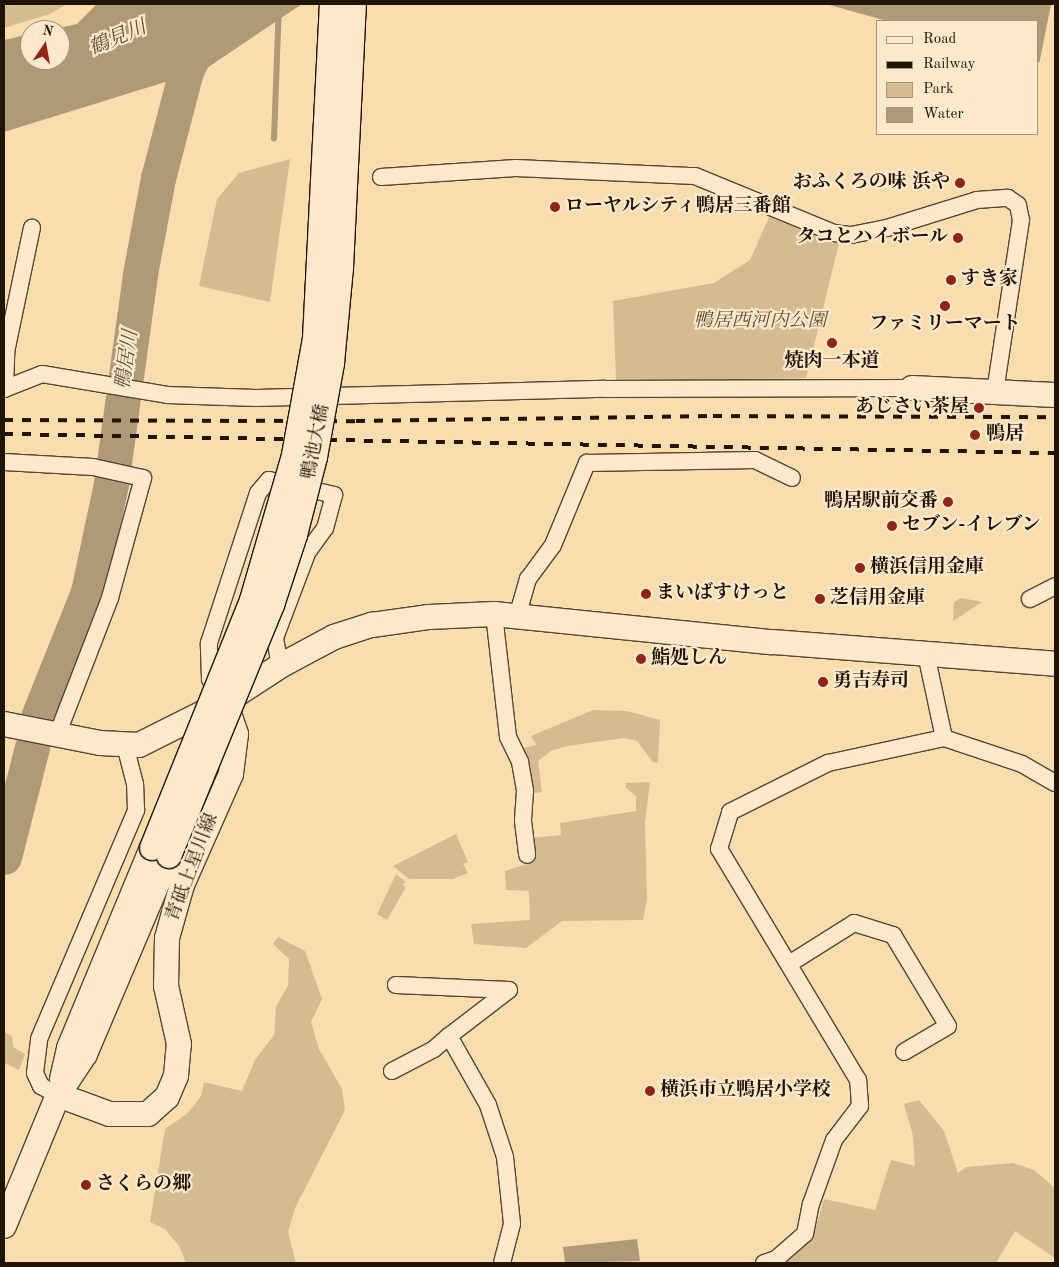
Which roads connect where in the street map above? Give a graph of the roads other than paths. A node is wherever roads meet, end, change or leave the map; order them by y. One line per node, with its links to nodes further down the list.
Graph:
1 (332, 4): 23 (street, 鴨池大橋, bridge)
2 (354, 4): 23 (street, 鴨池大橋, bridge)
3 (381, 177): 7 (street)
4 (32, 228): 6 (street)
5 (912, 388): 6 (street); 7 (street)
6 (5, 389)
7 (995, 392): 8 (street)
8 (1055, 395)
9 (4, 462): 19 (street)
10 (792, 478): 13 (street)
11 (1055, 586): 12 (street)
12 (1030, 599)
13 (505, 616): 14 (street); 16 (street); 24 (street)
14 (926, 654): 15 (street); 20 (street)
15 (1055, 664)
16 (280, 666): 17 (street); 17 (street)
17 (225, 702): 21 (street); 30 (street, 青砥上星川線)
18 (4, 724): 19 (street)
19 (57, 735): 21 (street)
20 (944, 738): 22 (street); 25 (street)
21 (124, 745): 30 (street)
22 (1055, 783)
23 (161, 852): 30 (street)
24 (527, 854)
25 (788, 964): 28 (street); 33 (street)
26 (396, 985): 27 (street)
27 (450, 1036): 29 (street); 32 (street)
28 (904, 1052)
29 (392, 1071)
30 (58, 1095): 31 (street)
31 (4, 1226)
32 (503, 1262)
33 (764, 1263)

